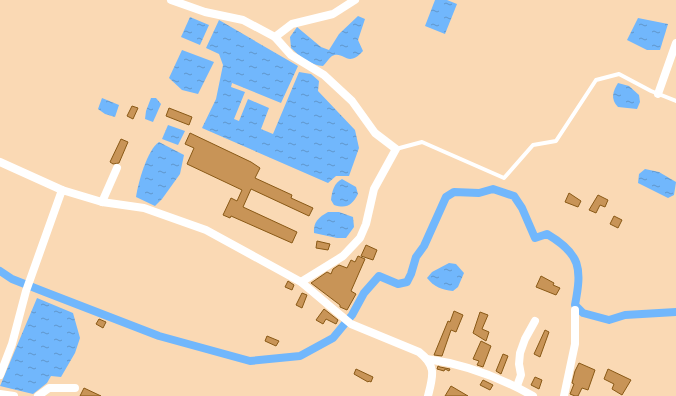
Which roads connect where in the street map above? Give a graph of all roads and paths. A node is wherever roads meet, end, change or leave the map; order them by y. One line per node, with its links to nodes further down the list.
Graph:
1 (171, 0): 3 (street)
2 (355, 0): 3 (street)
3 (275, 37): 7 (street)
4 (676, 43): 5 (street)
5 (658, 94): 6 (lane); 7 (lane)
6 (676, 101)
7 (396, 149): 12 (street)
8 (0, 162): 10 (street)
9 (117, 168): 11 (street)
10 (62, 190): 11 (street); 16 (street)
11 (102, 202): 12 (street)
12 (301, 282): 15 (street)
13 (575, 310): 24 (street)
14 (535, 321): 17 (street)
15 (427, 359): 17 (street); 22 (street)
16 (0, 375)
17 (517, 386): 23 (street)
18 (75, 388): 21 (street)
19 (0, 394): 20 (street)
20 (14, 396)
21 (38, 396)
22 (428, 396)
23 (533, 396)
24 (564, 396)

